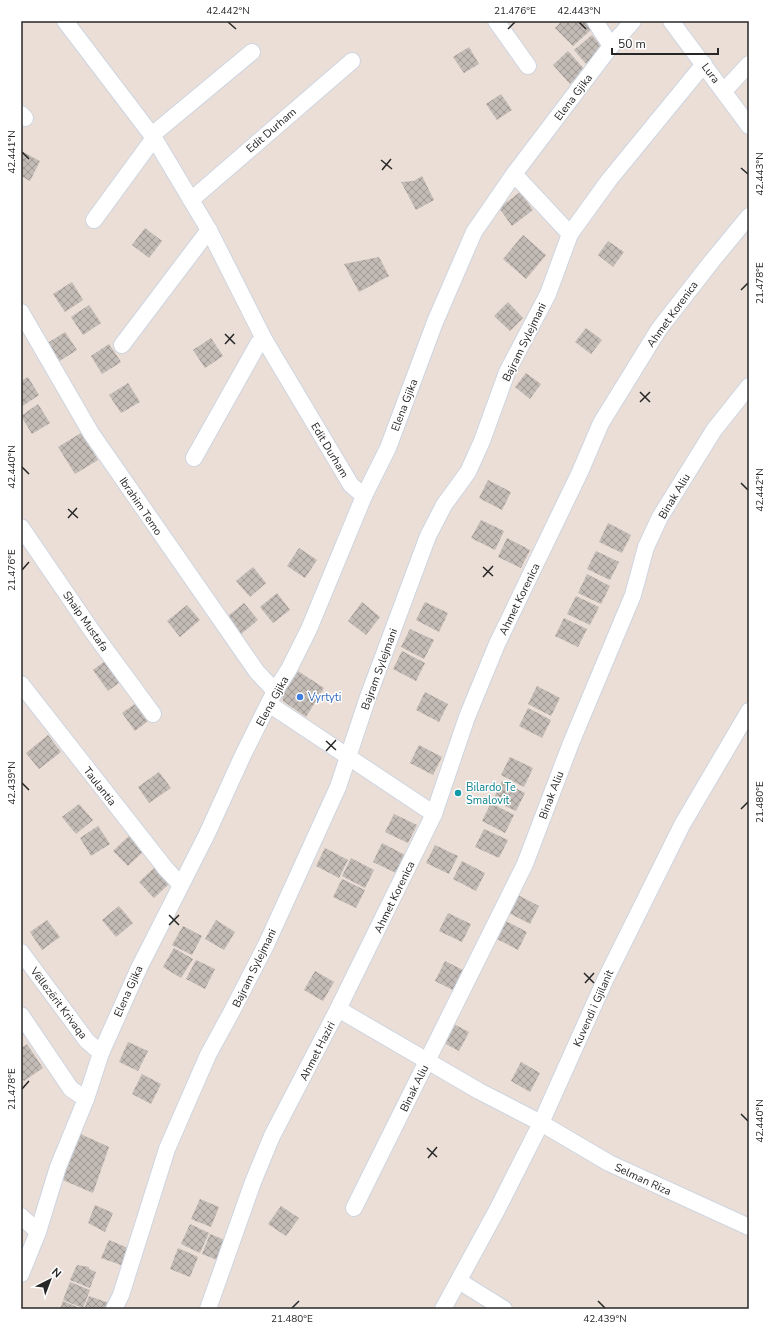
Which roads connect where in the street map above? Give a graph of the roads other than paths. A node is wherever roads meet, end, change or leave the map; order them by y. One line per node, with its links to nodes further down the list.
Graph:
1 (65, 21): 14 (street, Edit Durham)
2 (496, 21): 11 (street)
3 (595, 21): 6 (street)
4 (633, 21): 6 (street, Elena Gjika)
5 (671, 21): 9 (street, Lura)
6 (611, 46): 15 (street, Elena Gjika)
7 (252, 52): 14 (street)
8 (352, 61): 16 (street, Edit Durham)
9 (704, 64): 12 (street, Lura); 20 (street, Bajram Sylejmani)
10 (749, 64): 12 (street)
11 (528, 66)
12 (724, 91): 13 (street, Lura)
13 (749, 126)
14 (153, 136): 16 (street, Edit Durham); 18 (street)
15 (514, 174): 20 (street); 26 (street, Elena Gjika)
16 (191, 200): 19 (street, Edit Durham)
17 (749, 216): 33 (street, Ahmet Korenica)
18 (94, 220)
19 (209, 230): 22 (street, Edit Durham); 23 (street)
20 (570, 234): 32 (street, Bajram Sylejmani)
21 (21, 312): 29 (street, Ibrahim Temo)
22 (264, 339): 25 (street); 26 (street, Edit Durham)
23 (122, 345)
24 (749, 386): 39 (street, Binak Aliu)
25 (194, 458)
26 (364, 496): 29 (street, Elena Gjika)
27 (21, 527): 30 (street, Shaip Mustafa)
28 (21, 684): 34 (street, Taulantia)
29 (272, 698): 32 (street, Ibrahim Temo); 34 (street, Elena Gjika)
30 (154, 714)
31 (747, 719): 41 (street, Kuvendi i Gjilanit)
32 (348, 757): 33 (street, Ibrahim Temo); 48 (street, Bajram Sylejmani)
33 (434, 814): 36 (street, Ahmet Korenica)
34 (181, 885): 38 (street, Elena Gjika)
35 (21, 952): 38 (street, Vëllezërit Krivaqa)
36 (338, 1009): 39 (street, Ahmet Haziri); 49 (street, Ahmet Haziri)
37 (21, 1015): 40 (street)
38 (101, 1053): 40 (street, Elena Gjika)
39 (428, 1060): 41 (street, Ahmet Haziri); 42 (street, Binak Aliu)
40 (86, 1099): 45 (street, Elena Gjika)
41 (541, 1123): 44 (street, Selman Riza); 47 (street, Kuvendi i Gjilanit)
42 (354, 1208)
43 (21, 1216): 45 (street)
44 (749, 1227)
45 (38, 1232): 46 (street, Elena Gjika)
46 (21, 1274)
47 (459, 1281): 50 (street, Kuvendi i Gjilanit); 51 (street)
48 (114, 1309)
49 (208, 1309)
50 (443, 1309)
51 (504, 1309)

